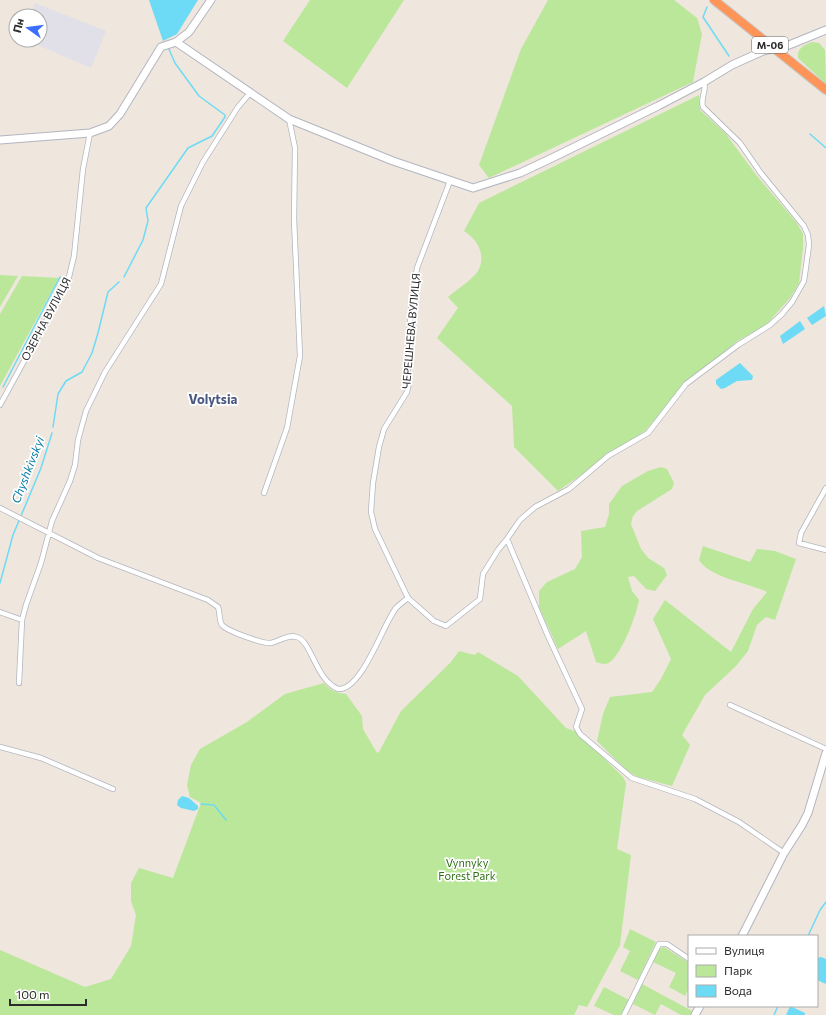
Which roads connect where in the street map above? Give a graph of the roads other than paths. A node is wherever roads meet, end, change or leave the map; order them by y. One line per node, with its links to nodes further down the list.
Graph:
1 (211, 0): 4 (street)
2 (714, 0): 5 (highway, М-06)
3 (826, 30): 5 (street)
4 (174, 43): 8 (street); 10 (street)
5 (775, 49): 6 (street); 7 (highway, М-06)
6 (704, 82): 12 (street); 18 (street)
7 (826, 90)
8 (250, 93): 9 (street); 17 (street)
9 (290, 119): 12 (street); 15 (street)
10 (90, 133): 11 (street); 13 (street, ОЗЕРНА ВУЛИЦЯ)
11 (0, 140)
12 (450, 181): 20 (street, ЧЕРЕШНЕВА ВУЛИЦЯ)
13 (0, 405)
14 (826, 488): 19 (street)
15 (264, 493)
16 (0, 508): 17 (street)
17 (49, 533): 20 (street); 22 (street)
18 (508, 539): 20 (street, ЧЕРЕШНЕВА ВУЛИЦЯ); 29 (street)
19 (826, 550)
20 (408, 598)
21 (0, 612): 22 (street)
22 (22, 620): 23 (street)
23 (19, 683)
24 (730, 705): 26 (street)
25 (0, 747): 28 (street)
26 (826, 748)
27 (826, 753): 29 (street)
28 (113, 789)
29 (784, 853): 30 (street)
30 (743, 935)
31 (688, 958): 32 (street)
32 (624, 1015)

